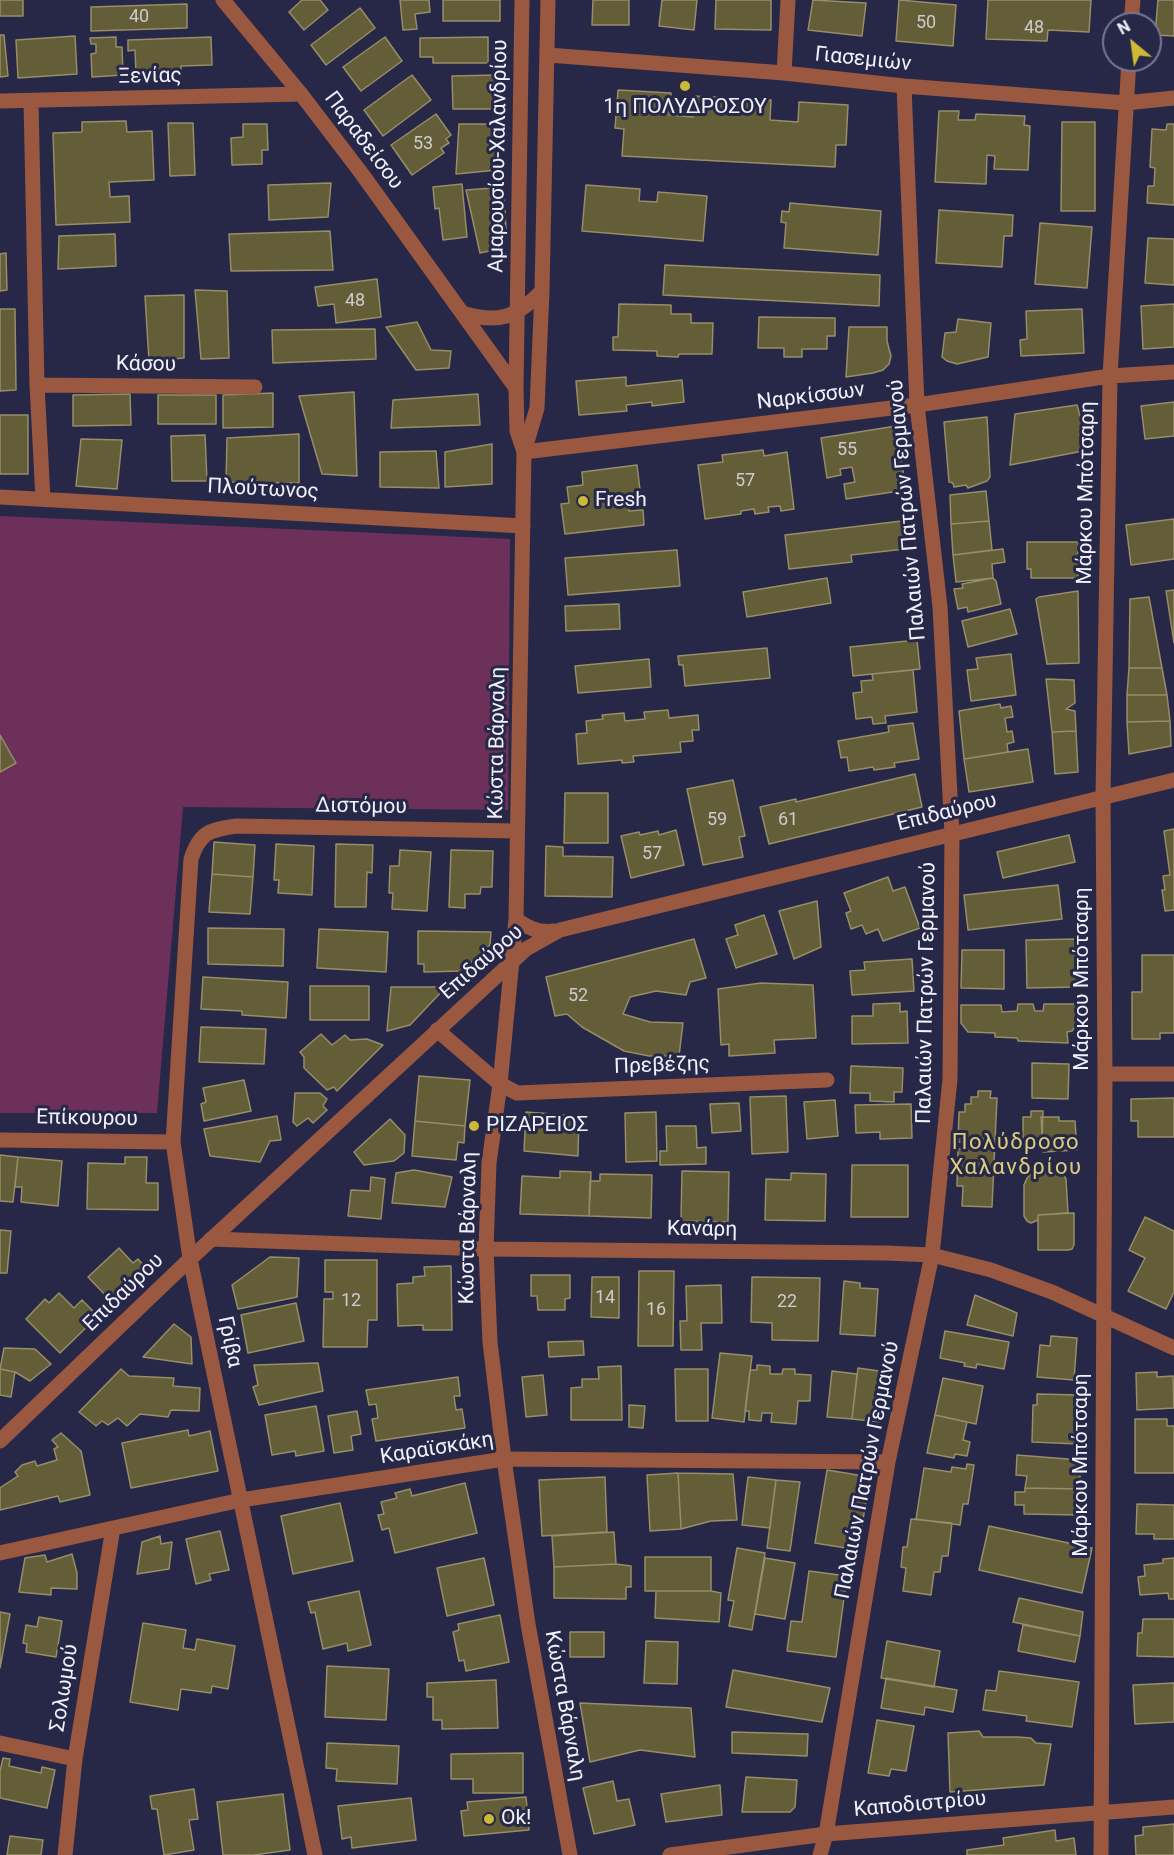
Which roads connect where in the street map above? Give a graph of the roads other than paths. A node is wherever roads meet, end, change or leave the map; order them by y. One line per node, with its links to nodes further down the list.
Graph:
1 (223, 0): 9 (street, Παραδείσου)
2 (522, 0): 16 (street, Αμαρουσίου-Χαλανδρίου)
3 (548, 0): 5 (street)
4 (788, 0): 7 (street)
5 (548, 56): 7 (street, Γιασεμιών); 14 (street)
6 (1128, 72): 13 (street, Μάρκου Μπότσαρη)
7 (784, 73): 8 (street, Γιασεμιών)
8 (904, 86): 13 (street, Γιασεμιών); 22 (street, Παλαιών Πατρών Γερμανού)
9 (301, 94): 12 (street, Ξενίας); 15 (street, Παραδείσου)
10 (1174, 98): 13 (street, Γιασεμιών)
11 (0, 101): 12 (street, Ξενίας)
12 (31, 101): 19 (street)
13 (1126, 103): 18 (street, Μάρκου Μπότσαρη)
14 (542, 291): 16 (street); 23 (street, Κώστα Βάρναλη)
15 (462, 313): 16 (street); 21 (street, Παραδείσου)
16 (518, 313): 21 (street, Κώστα Βάρναλη)
17 (1174, 372): 18 (street, Ναρκίσσων)
18 (1110, 376): 22 (street, Ναρκίσσων); 28 (street, Μάρκου Μπότσαρη)
19 (37, 385): 20 (street, Κάσου); 25 (street)
20 (255, 387)
21 (516, 388): 23 (street, Κώστα Βάρναλη)
22 (917, 405): 23 (street, Ναρκίσσων); 30 (street, Παλαιών Πατρών Γερμανού)
23 (524, 452): 26 (street, Κώστα Βάρναλη)
24 (0, 497): 25 (street, Πλούτωνος)
25 (43, 499): 26 (street, Πλούτωνος)
26 (523, 526): 29 (street, Κώστα Βάρναλη)
27 (1174, 780): 28 (street, Επιδαύρου)
28 (1103, 796): 30 (street, Επιδαύρου); 36 (street, Μάρκου Μπότσαρη)
29 (518, 831): 31 (street, Διστόμου); 32 (street, Κώστα Βάρναλη)
30 (952, 833): 33 (street, Επιδαύρου); 44 (street, Παλαιών Πατρών Γερμανού)
31 (204, 834): 41 (street, Γρίβα)
32 (516, 919): 33 (street); 34 (street, Κώστα Βάρναλη)
33 (560, 930): 34 (street, Επιδαύρου)
34 (511, 963): 35 (street, Επιδαύρου); 39 (street, Κώστα Βάρναλη)
35 (437, 1030): 39 (street); 42 (street, Επιδαύρου)
36 (1105, 1074): 37 (street); 46 (street, Μάρκου Μπότσαρη)
37 (1174, 1074)
38 (827, 1080): 39 (street, Πρεβέζης)
39 (500, 1084): 43 (street, Κώστα Βάρναλη)
40 (0, 1140): 41 (street, Επίκουρου)
41 (173, 1142): 45 (street, Γρίβα)
42 (211, 1239): 43 (street, Κανάρη); 45 (street, Επιδαύρου)
43 (486, 1249): 44 (street, Κανάρη); 49 (street, Κώστα Βάρναλη)
44 (932, 1256): 46 (street, Κανάρη); 50 (street, Παλαιών Πατρών Γερμανού)
45 (190, 1259): 48 (street, Επιδαύρου); 51 (street, Γρίβα)
46 (1103, 1314): 47 (street, Κανάρη); 57 (street, Μάρκου Μπότσαρη)
47 (1174, 1348)
48 (0, 1441)
49 (504, 1459): 50 (street, Καραϊσκάκη); 51 (street, Καραϊσκάκη); 61 (street, Κώστα Βάρναλη)
50 (888, 1462): 58 (street, Παλαιών Πατρών Γερμανού)
51 (241, 1500): 52 (street, Καραϊσκάκη); 60 (street, Γρίβα)
52 (113, 1528): 53 (street, Καραϊσκάκη); 55 (street, Σολωμού)
53 (0, 1552)
54 (0, 1743): 55 (street)
55 (75, 1759): 59 (street, Σολωμού)
56 (1174, 1807): 57 (street, Καποδιστρίου)
57 (1102, 1812): 58 (street, Καποδιστρίου); 64 (street, Μάρκου Μπότσαρη)
58 (826, 1834): 62 (street, Καποδιστρίου); 63 (street, Παλαιών Πατρών Γερμανού)
59 (65, 1855)
60 (315, 1855)
61 (570, 1855)
62 (670, 1855)
63 (820, 1855)
64 (1101, 1855)

